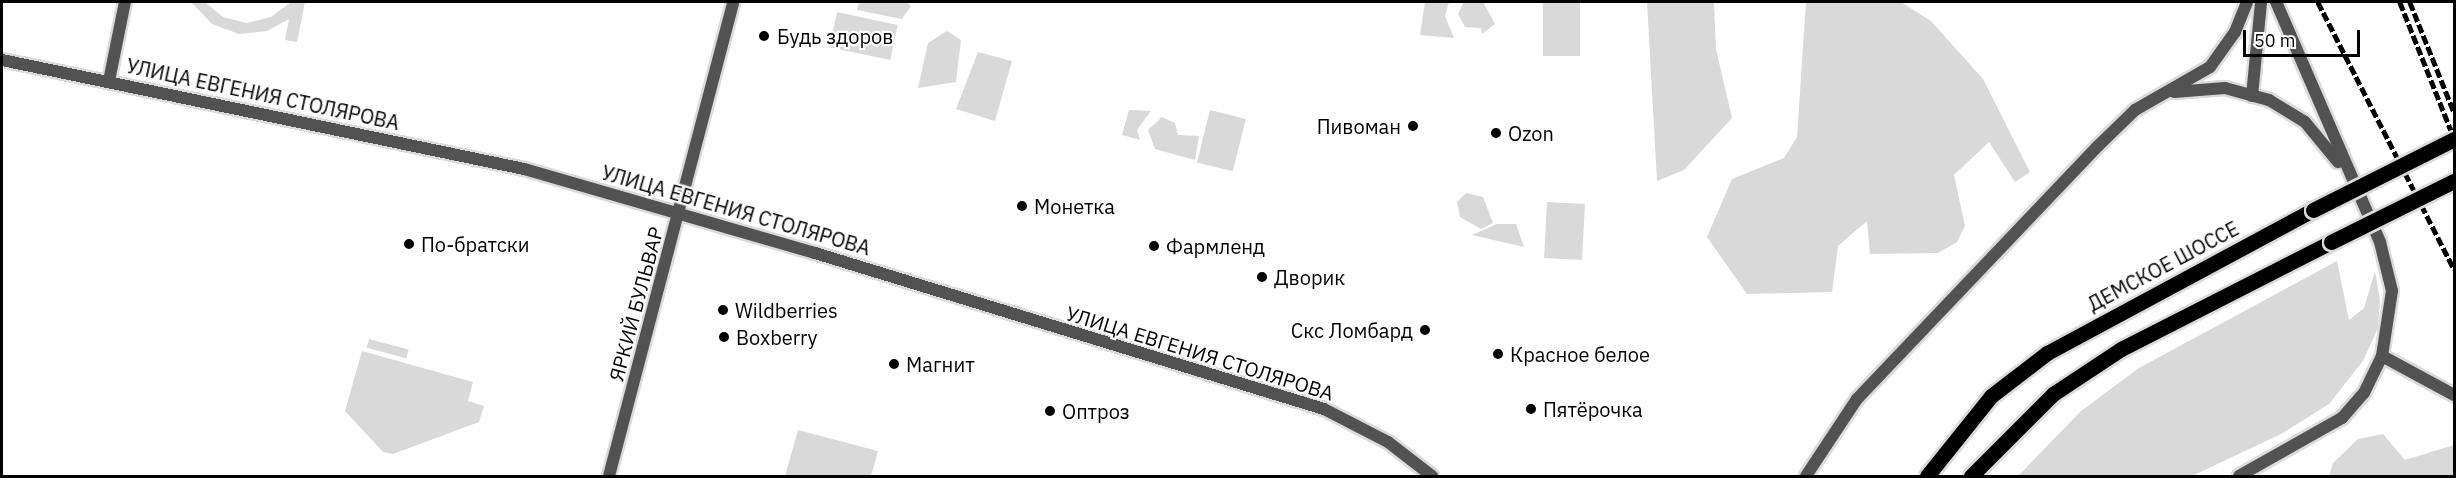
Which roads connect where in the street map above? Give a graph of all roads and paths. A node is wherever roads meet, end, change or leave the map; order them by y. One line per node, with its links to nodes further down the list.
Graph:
1 (125, 2): 7 (street)
2 (733, 2): 13 (street, ЯРКИЙ БУЛЬВАР)
3 (2247, 2): 8 (street)
4 (2261, 2): 9 (street)
5 (2276, 2): 11 (street)
6 (2, 60): 7 (street, УЛИЦА ЕВГЕНИЯ СТОЛЯРОВА)
7 (109, 81): 13 (street, УЛИЦА ЕВГЕНИЯ СТОЛЯРОВА)
8 (2174, 92): 9 (street); 18 (street)
9 (2252, 96): 11 (street)
10 (2454, 139): 19 (main road, ДЕМСКОЕ ШОССЕ, bridge)
11 (2346, 172): 14 (street)
12 (2454, 181): 20 (main road, bridge)
13 (681, 214): 16 (street, ЯРКИЙ БУЛЬВАР); 17 (street, УЛИЦА ЕВГЕНИЯ СТОЛЯРОВА)
14 (2382, 356): 15 (street); 21 (street)
15 (2454, 394)
16 (609, 477)
17 (1432, 477)
18 (1806, 477)
19 (1927, 477)
20 (1971, 477)
21 (2239, 477)

